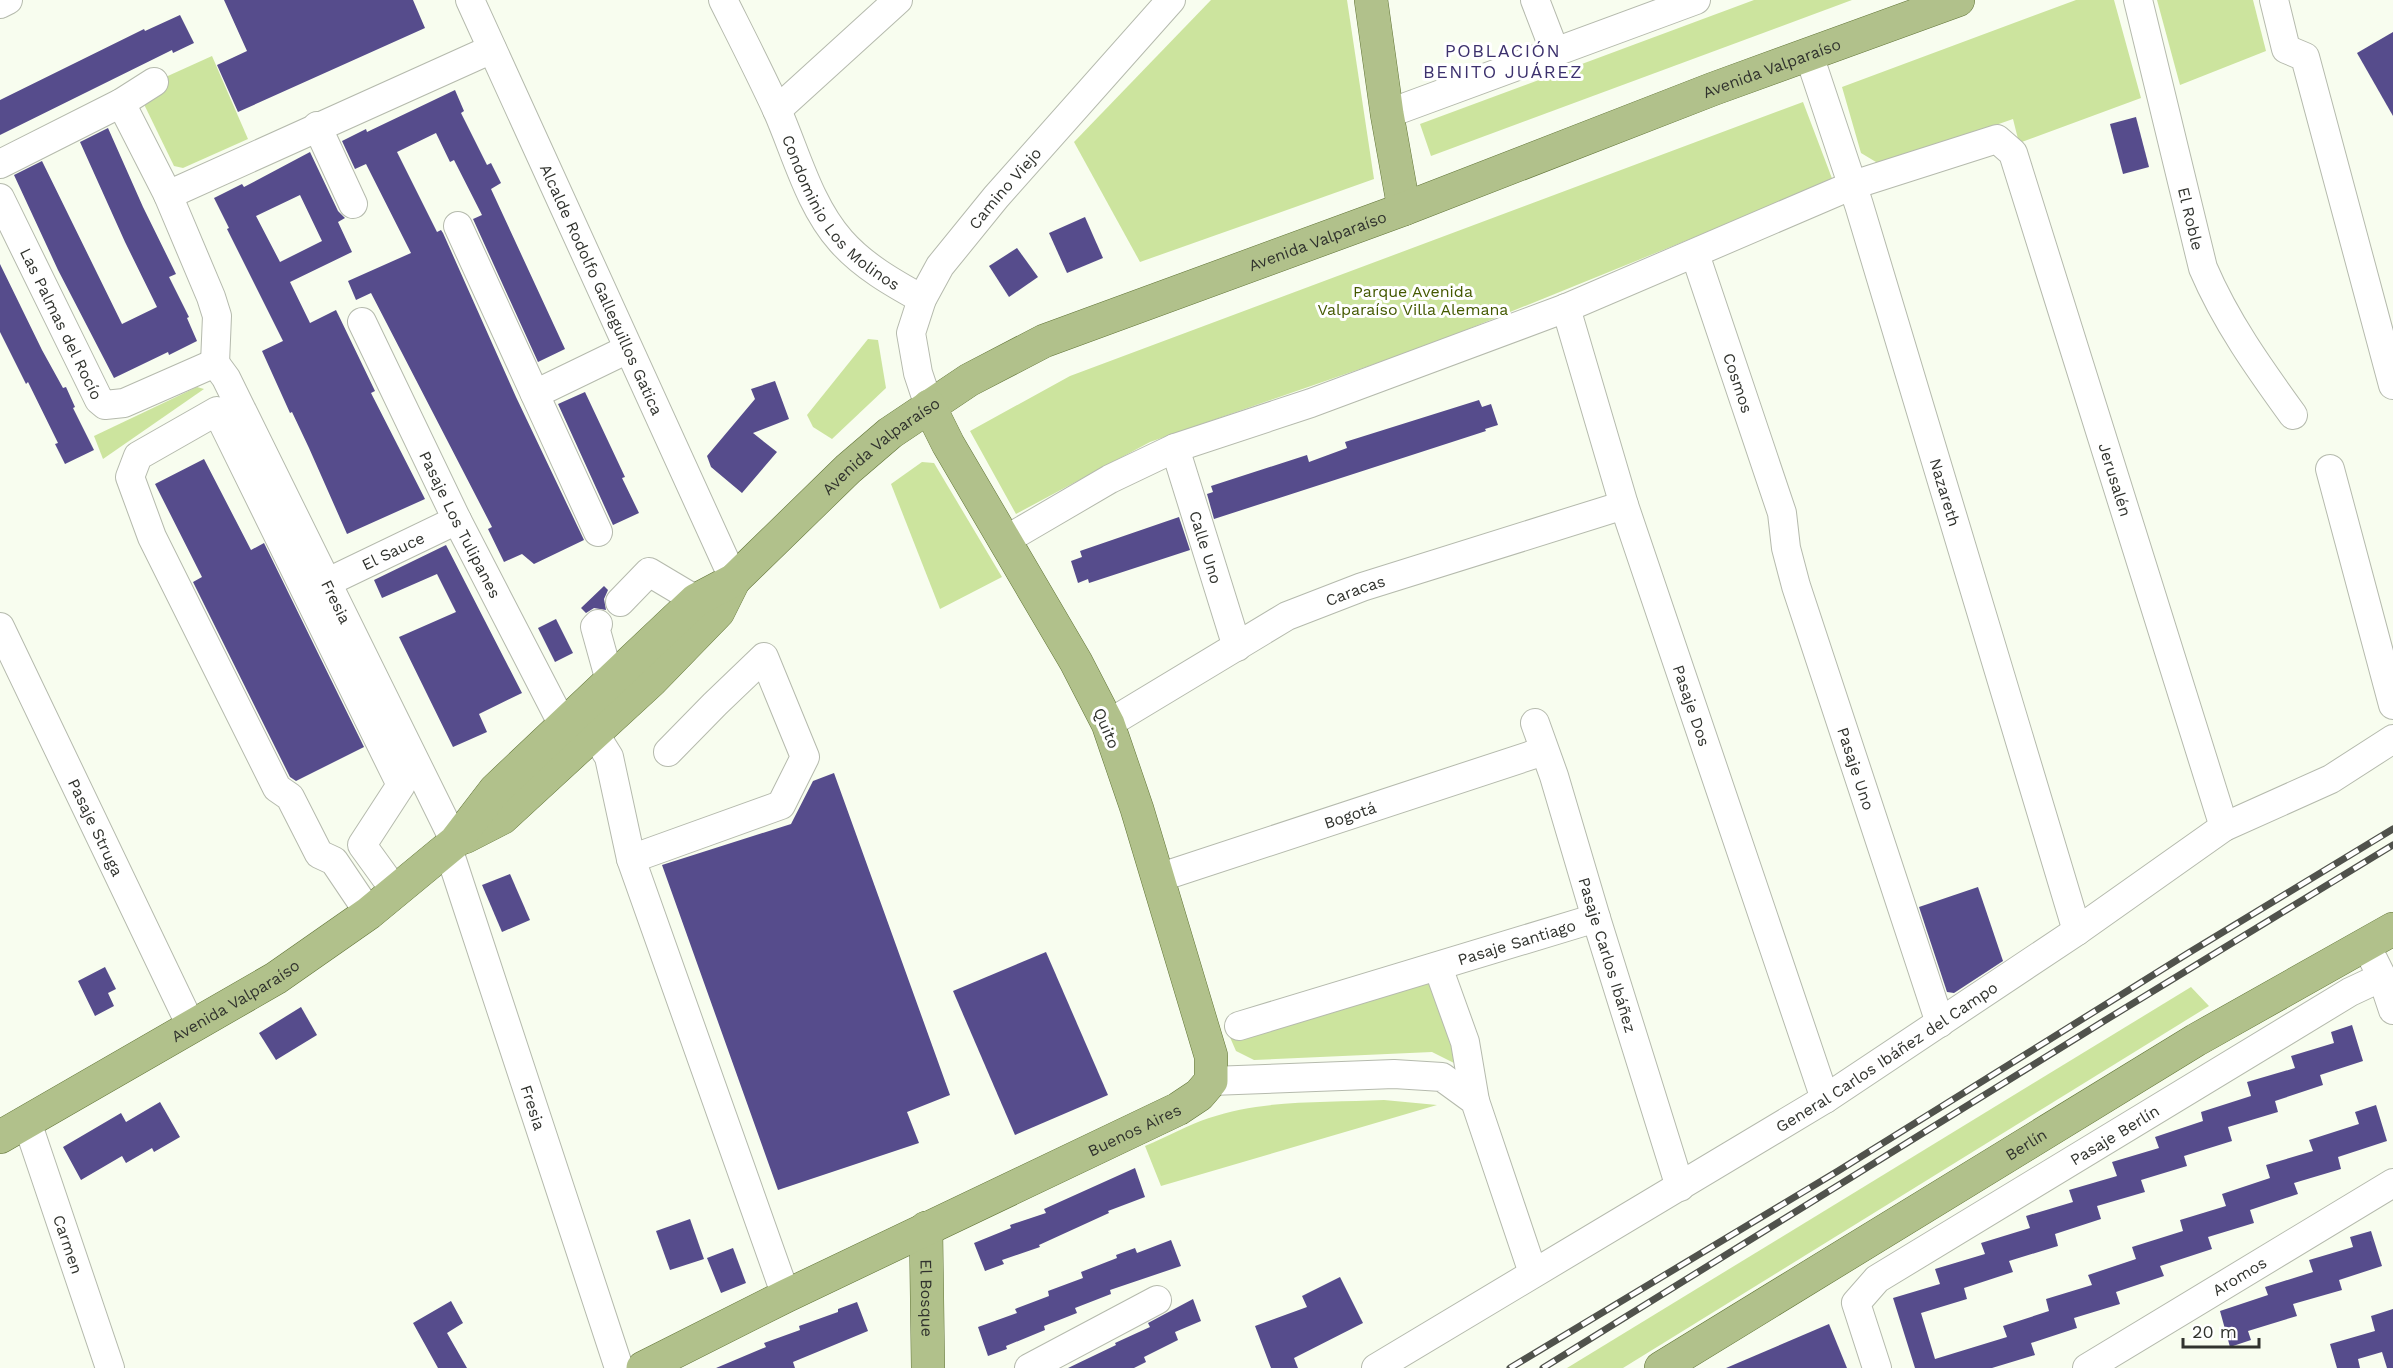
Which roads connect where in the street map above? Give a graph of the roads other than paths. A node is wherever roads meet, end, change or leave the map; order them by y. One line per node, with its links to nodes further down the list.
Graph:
1 (470, 0): 11 (street, Alcalde Rodolfo Galleguillos Gatica)
2 (723, 0): 16 (street, Condominio Los Molinos)
3 (898, 0): 16 (street, Condominio Los Molinos)
4 (1171, 0): 27 (street, Camino Viejo)
5 (1371, 0): 17 (main road)
6 (1535, 0): 12 (street)
7 (1958, 0): 13 (main road, Avenida Valparaíso)
8 (2138, 0): 35 (street, El Roble)
9 (2274, 0): 32 (street)
10 (1687, 2): 12 (street)
11 (492, 49): 18 (street); 30 (street, Alcalde Rodolfo Galleguillos Gatica)
12 (1555, 52): 17 (street)
13 (1809, 55): 20 (street, Nazareth); 24 (main road, Avenida Valparaíso)
14 (154, 82): 15 (street)
15 (121, 103): 19 (street); 21 (street)
16 (777, 110): 27 (street, Condominio Los Molinos)
17 (1387, 114): 24 (main road)
18 (317, 126): 21 (street); 23 (street)
19 (0, 164)
20 (1853, 185): 26 (street); 58 (street, Jerusalén); 65 (street, Nazareth)
21 (168, 195): 31 (street)
22 (0, 198): 31 (street, Las Palmas del Rocío)
23 (353, 204)
24 (1404, 209): 34 (main road, Avenida Valparaíso)
25 (458, 226): 33 (street)
26 (1695, 254): 28 (street); 39 (street, Cosmos)
27 (922, 298): 34 (street, Camino Viejo)
28 (1566, 308): 36 (street); 38 (street, Pasaje Dos)
29 (362, 322): 40 (street, Pasaje Los Tulipanes)
30 (628, 349): 33 (street); 43 (street, Alcalde Rodolfo Galleguillos Gatica)
31 (215, 363): 44 (street, Fresia)
32 (2393, 385)
33 (534, 394): 41 (street)
34 (930, 406): 42 (main road, Quito); 43 (main road, Avenida Valparaíso)
35 (2293, 415)
36 (1175, 448): 42 (street); 49 (street, Calle Uno)
37 (2330, 469): 51 (street)
38 (1624, 505): 49 (street, Caracas); 74 (street, Pasaje Dos)
39 (1782, 513): 70 (street, Pasaje Uno)
40 (457, 520): 44 (street, El Sauce); 54 (street, Pasaje Los Tulipanes)
41 (598, 532)
42 (1004, 541): 53 (main road, Quito)
43 (734, 580): 45 (main road, Avenida Valparaíso); 54 (main road, Avenida Valparaíso)
44 (328, 582): 59 (street, Fresia)
45 (696, 600): 46 (street); 50 (main road, Avenida Valparaíso)
46 (620, 602)
47 (598, 624): 50 (street)
48 (0, 627): 72 (street, Pasaje Struga)
49 (1237, 646): 53 (street, Caracas)
50 (610, 681): 54 (main road, Avenida Valparaíso)
51 (2393, 705)
52 (1535, 723): 56 (street, Pasaje Carlos Ibáñez)
53 (1108, 724): 61 (main road, Quito)
54 (579, 729): 59 (main road, Avenida Valparaíso); 60 (street, Pasaje Los Tulipanes)
55 (2393, 740): 58 (street, General Carlos Ibáñez del Campo)
56 (1544, 751): 61 (street, Bogotá); 64 (street, Pasaje Carlos Ibáñez)
57 (668, 752): 60 (street)
58 (2224, 827): 65 (street, General Carlos Ibáñez del Campo)
59 (451, 845): 62 (main road, Avenida Valparaíso); 84 (street, Fresia)
60 (631, 858): 81 (street, Pasaje Los Tulipanes)
61 (1158, 878): 73 (main road, Quito)
62 (396, 892): 63 (main road, Avenida Valparaíso); 63 (street)
63 (369, 913): 72 (main road, Avenida Valparaíso)
64 (1596, 918): 67 (street, Pasaje Santiago); 78 (street, Pasaje Carlos Ibáñez)
65 (2078, 931): 70 (street, General Carlos Ibáñez del Campo)
66 (2379, 937): 68 (street); 89 (main road, Berlín)
67 (1438, 968): 71 (street, Pasaje Santiago); 75 (street)
68 (2382, 977): 69 (street); 90 (street, Pasaje Berlín)
69 (2393, 1011)
70 (1940, 1023): 74 (street, General Carlos Ibáñez del Campo)
71 (1239, 1026)
72 (192, 1028): 76 (main road, Avenida Valparaíso)
73 (1211, 1081): 75 (street); 79 (main road, Buenos Aires)
74 (1825, 1099): 78 (street, General Carlos Ibáñez del Campo)
75 (1475, 1101): 80 (street)
76 (14, 1129): 83 (street, Carmen)
77 (2393, 1183): 91 (street, Aromos)
78 (1680, 1187): 80 (street, General Carlos Ibáñez del Campo)
79 (926, 1228): 81 (main road, Buenos Aires); 86 (main road, El Bosque)
80 (1533, 1273): 88 (street, General Carlos Ibáñez del Campo)
81 (786, 1296): 85 (main road, Buenos Aires)
82 (1157, 1300): 87 (street)
83 (110, 1368)
84 (619, 1368)
85 (643, 1368)
86 (928, 1368)
87 (1029, 1368)
88 (1376, 1368)
89 (1661, 1368)
90 (1878, 1368)
91 (2087, 1368)

